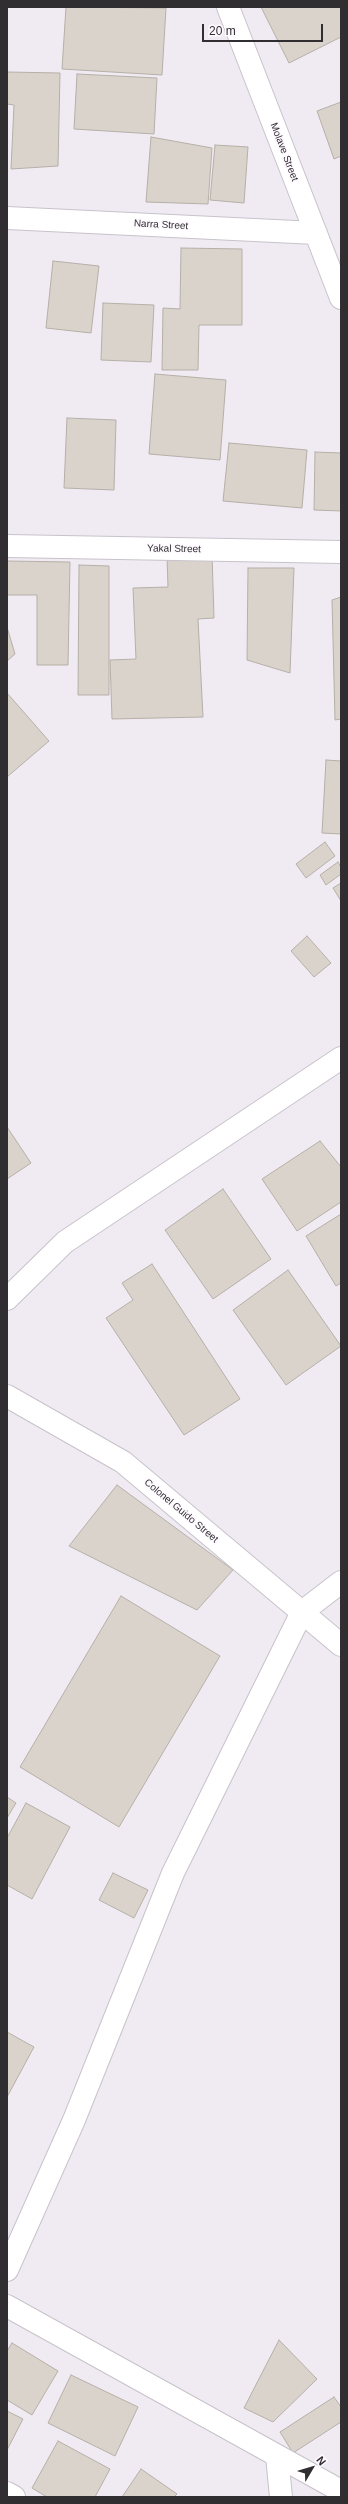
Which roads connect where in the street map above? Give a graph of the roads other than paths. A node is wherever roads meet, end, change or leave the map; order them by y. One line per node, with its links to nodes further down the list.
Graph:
1 (228, 7): 3 (street, Molave Street)
2 (7, 218): 3 (street, Narra Street)
3 (316, 233): 4 (street, Molave Street)
4 (341, 298)
5 (7, 546): 6 (street, Yakal Street)
6 (341, 552)
7 (341, 1058): 8 (street)
8 (7, 1299)
9 (7, 1396): 11 (street, Colonel Guido Street)
10 (341, 1582): 11 (street)
11 (302, 1612): 12 (street, Colonel Guido Street); 13 (street)
12 (341, 1645)
13 (7, 2270)
14 (7, 2306): 15 (street)
15 (277, 2456): 16 (street); 19 (street)
16 (341, 2491)
17 (7, 2493): 18 (street)
18 (14, 2497)
19 (281, 2497)

